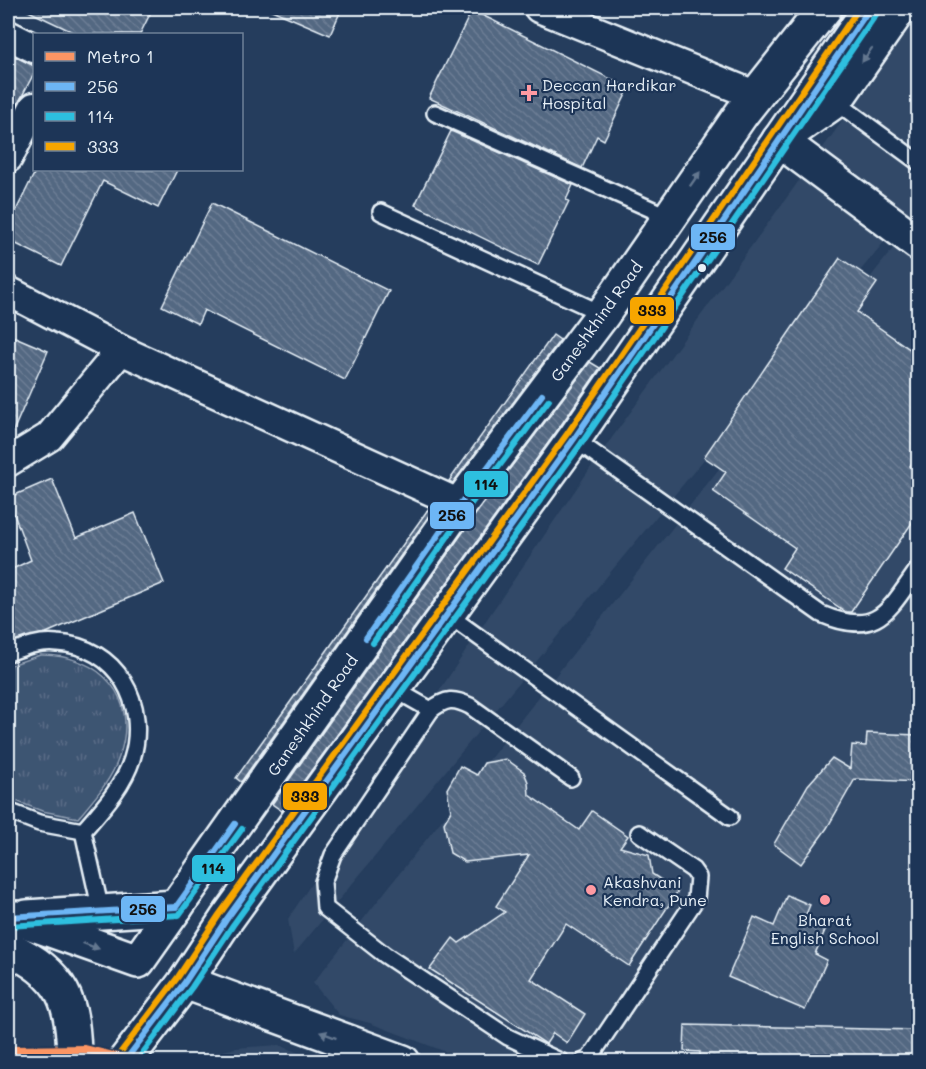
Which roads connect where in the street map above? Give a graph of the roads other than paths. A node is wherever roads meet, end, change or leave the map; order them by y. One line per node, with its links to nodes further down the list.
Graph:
1 (539, 8): 9 (street)
2 (796, 8): 8 (main road, Ganeshkhind Road)
3 (825, 8): 8 (main road)
4 (870, 8): 13 (main road)
5 (900, 8): 10 (main road, one-way to 10)
6 (8, 35): 7 (street)
7 (33, 48)
8 (786, 58): 9 (main road, Ganeshkhind Road)
9 (757, 96): 17 (main road, Ganeshkhind Road, one-way to 9)
10 (835, 101): 13 (main road); 15 (lane)
11 (33, 109): 14 (street)
12 (435, 113): 17 (lane)
13 (779, 140): 18 (main road); 22 (main road)
14 (8, 158)
15 (918, 162)
16 (381, 212): 20 (lane)
17 (669, 217): 20 (main road, Ganeshkhind Road)
18 (918, 243)
19 (8, 291): 21 (street)
20 (603, 314): 24 (main road, Ganeshkhind Road)
21 (121, 350): 23 (street); 24 (street)
22 (574, 439): 25 (lane); 26 (main road)
23 (8, 462)
24 (460, 504): 35 (main road, Ganeshkhind Road)
25 (918, 569)
26 (448, 615): 28 (main road); 32 (lane)
27 (8, 653): 33 (lane)
28 (394, 689): 29 (lane); 38 (main road)
29 (431, 711): 30 (lane); 42 (lane)
30 (571, 778)
31 (8, 811): 33 (lane)
32 (730, 817)
33 (83, 831): 36 (lane)
34 (639, 833): 43 (lane)
35 (176, 907): 36 (main road); 37 (main road, Ganeshkhind Road, one-way to 35)
36 (101, 911): 37 (main road)
37 (11, 928): 39 (main road)
38 (185, 982): 40 (main road); 41 (main road, one-way to 38)
39 (74, 1062)
40 (124, 1062)
41 (403, 1062)
42 (562, 1062)
43 (582, 1062)

